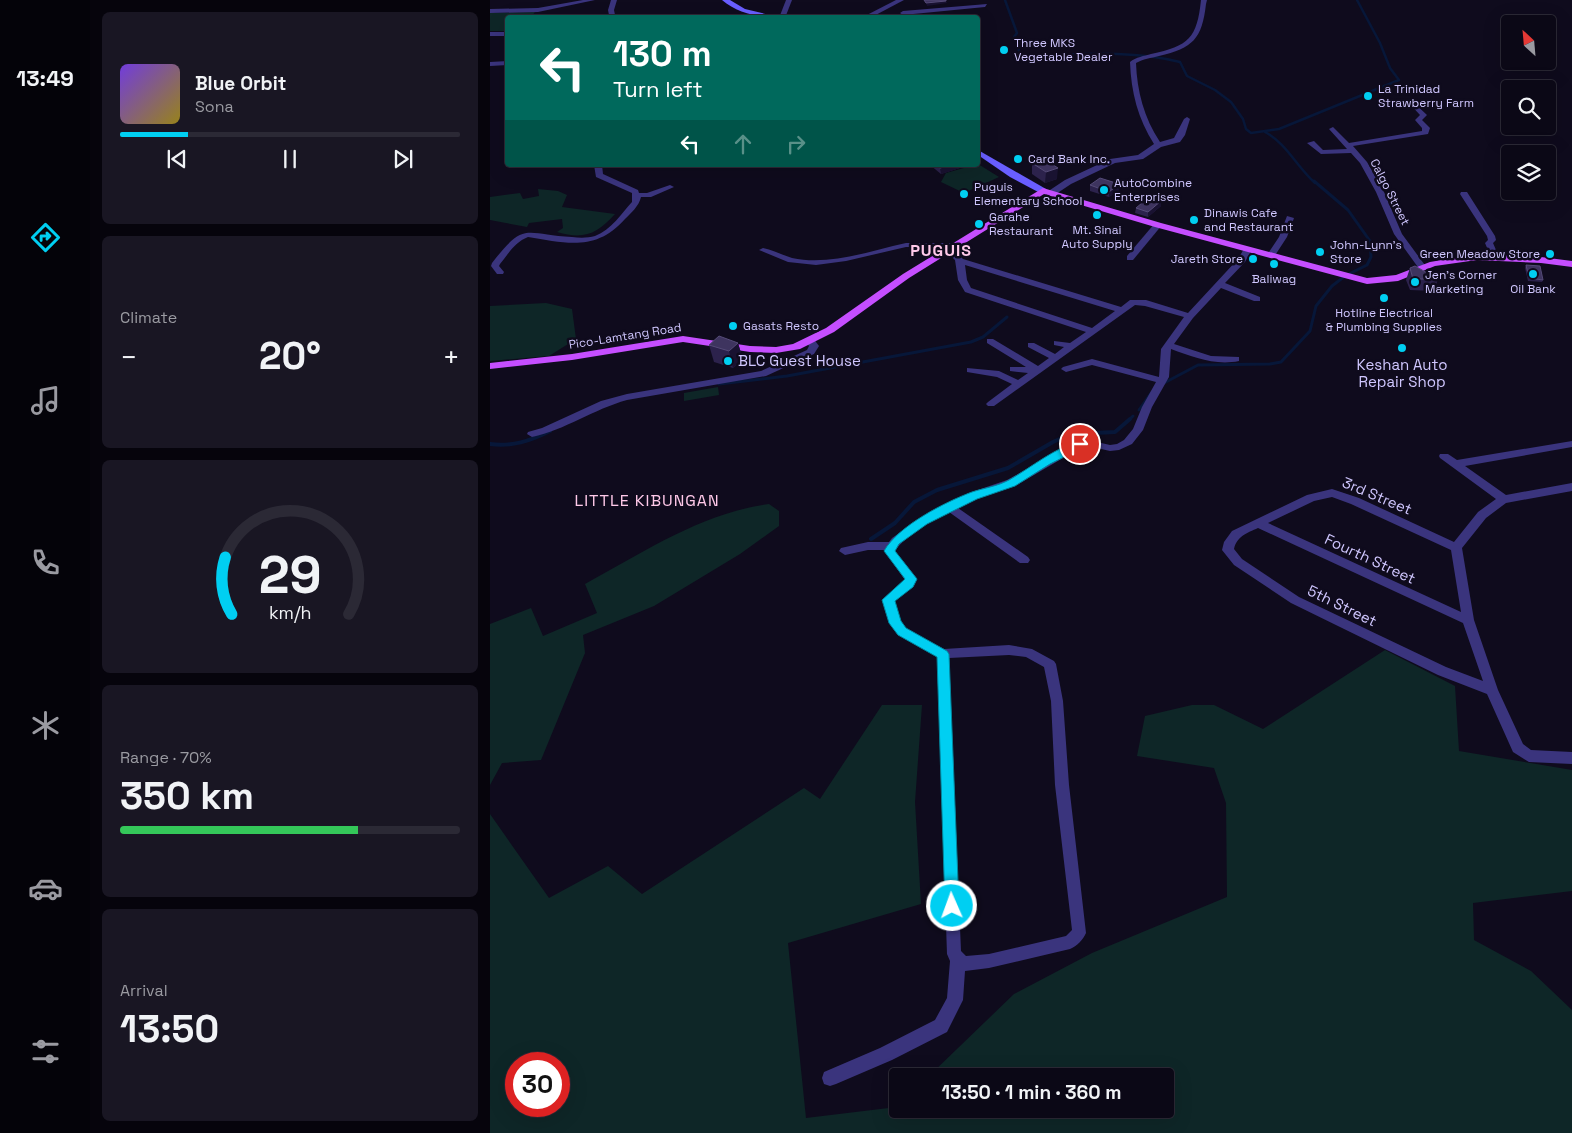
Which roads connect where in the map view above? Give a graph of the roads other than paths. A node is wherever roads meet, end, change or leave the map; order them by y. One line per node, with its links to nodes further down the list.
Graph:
1 (592, 0): 8 (street)
2 (614, 0): 12 (street)
3 (725, 0): 13 (main road)
4 (789, 0): 14 (street)
5 (902, 0): 7 (street)
6 (1204, 0): 25 (street)
7 (892, 1): 15 (street); 16 (street)
8 (570, 4): 10 (street); 11 (street)
9 (985, 5): 16 (street)
10 (490, 11)
11 (565, 11)
12 (612, 15)
13 (767, 15)
14 (782, 15)
15 (869, 15)
16 (904, 15)
17 (490, 34): 18 (street)
18 (505, 34)
19 (505, 63): 20 (street)
20 (490, 64)
21 (1411, 102): 26 (street)
22 (1187, 118): 25 (street)
23 (1333, 129): 26 (street, Calgo Street)
24 (1312, 143): 26 (street)
25 (1158, 145): 30 (street)
26 (1351, 148): 44 (street, Calgo Street)
27 (980, 153): 30 (main road)
28 (598, 167): 32 (street)
29 (670, 188): 32 (street)
30 (1047, 192): 34 (main road); 35 (main road, Pico-Lamtang Road)
31 (1464, 194): 40 (street)
32 (637, 195): 45 (street)
33 (1290, 218): 39 (street)
34 (1158, 226): 36 (main road); 41 (street)
35 (959, 245): 37 (street); 38 (main road, Pico-Lamtang Road)
36 (1248, 249): 39 (main road); 46 (street)
37 (763, 250)
38 (949, 250): 42 (street); 51 (main road, Pico-Lamtang Road)
39 (1271, 254): 44 (main road)
40 (1495, 257): 43 (main road); 44 (main road)
41 (1130, 258)
42 (962, 261): 48 (street); 50 (street)
43 (1572, 264)
44 (1423, 268)
45 (500, 272)
46 (1219, 284): 47 (street); 49 (street)
47 (1257, 299)
48 (1122, 310): 49 (street); 50 (street)
49 (1190, 316): 55 (street)
50 (1093, 331): 56 (street)
51 (810, 340): 59 (main road, Pico-Lamtang Road); 67 (street)
52 (990, 341): 63 (street)
53 (1056, 343): 56 (street)
54 (1031, 345): 57 (street)
55 (1168, 345): 58 (street); 64 (street)
56 (1073, 346): 57 (street)
57 (1055, 358): 63 (street)
58 (1236, 359)
59 (490, 366)
60 (1013, 369): 63 (street)
61 (1066, 369): 64 (street)
62 (970, 370): 65 (street)
63 (1038, 371): 65 (street)
64 (1162, 381): 73 (street)
65 (1019, 384): 66 (street)
66 (991, 404)
67 (532, 434)
68 (1572, 444): 70 (street)
69 (1444, 456): 70 (street)
70 (1456, 464): 72 (street)
71 (1572, 487): 72 (street)
72 (1504, 499): 76 (street)
73 (949, 507): 75 (street); 78 (street)
74 (1260, 524): 76 (street, 3rd Street); 79 (street, Fourth Street); 81 (street, 5th Street)
75 (892, 546): 77 (street); 80 (street)
76 (1456, 548): 79 (street)
77 (845, 551)
78 (1024, 560)
79 (1468, 620): 81 (street)
80 (943, 654): 83 (street); 83 (street)
81 (1492, 690): 82 (street)
82 (1572, 758)
83 (958, 960): 84 (street)
84 (830, 1078)

